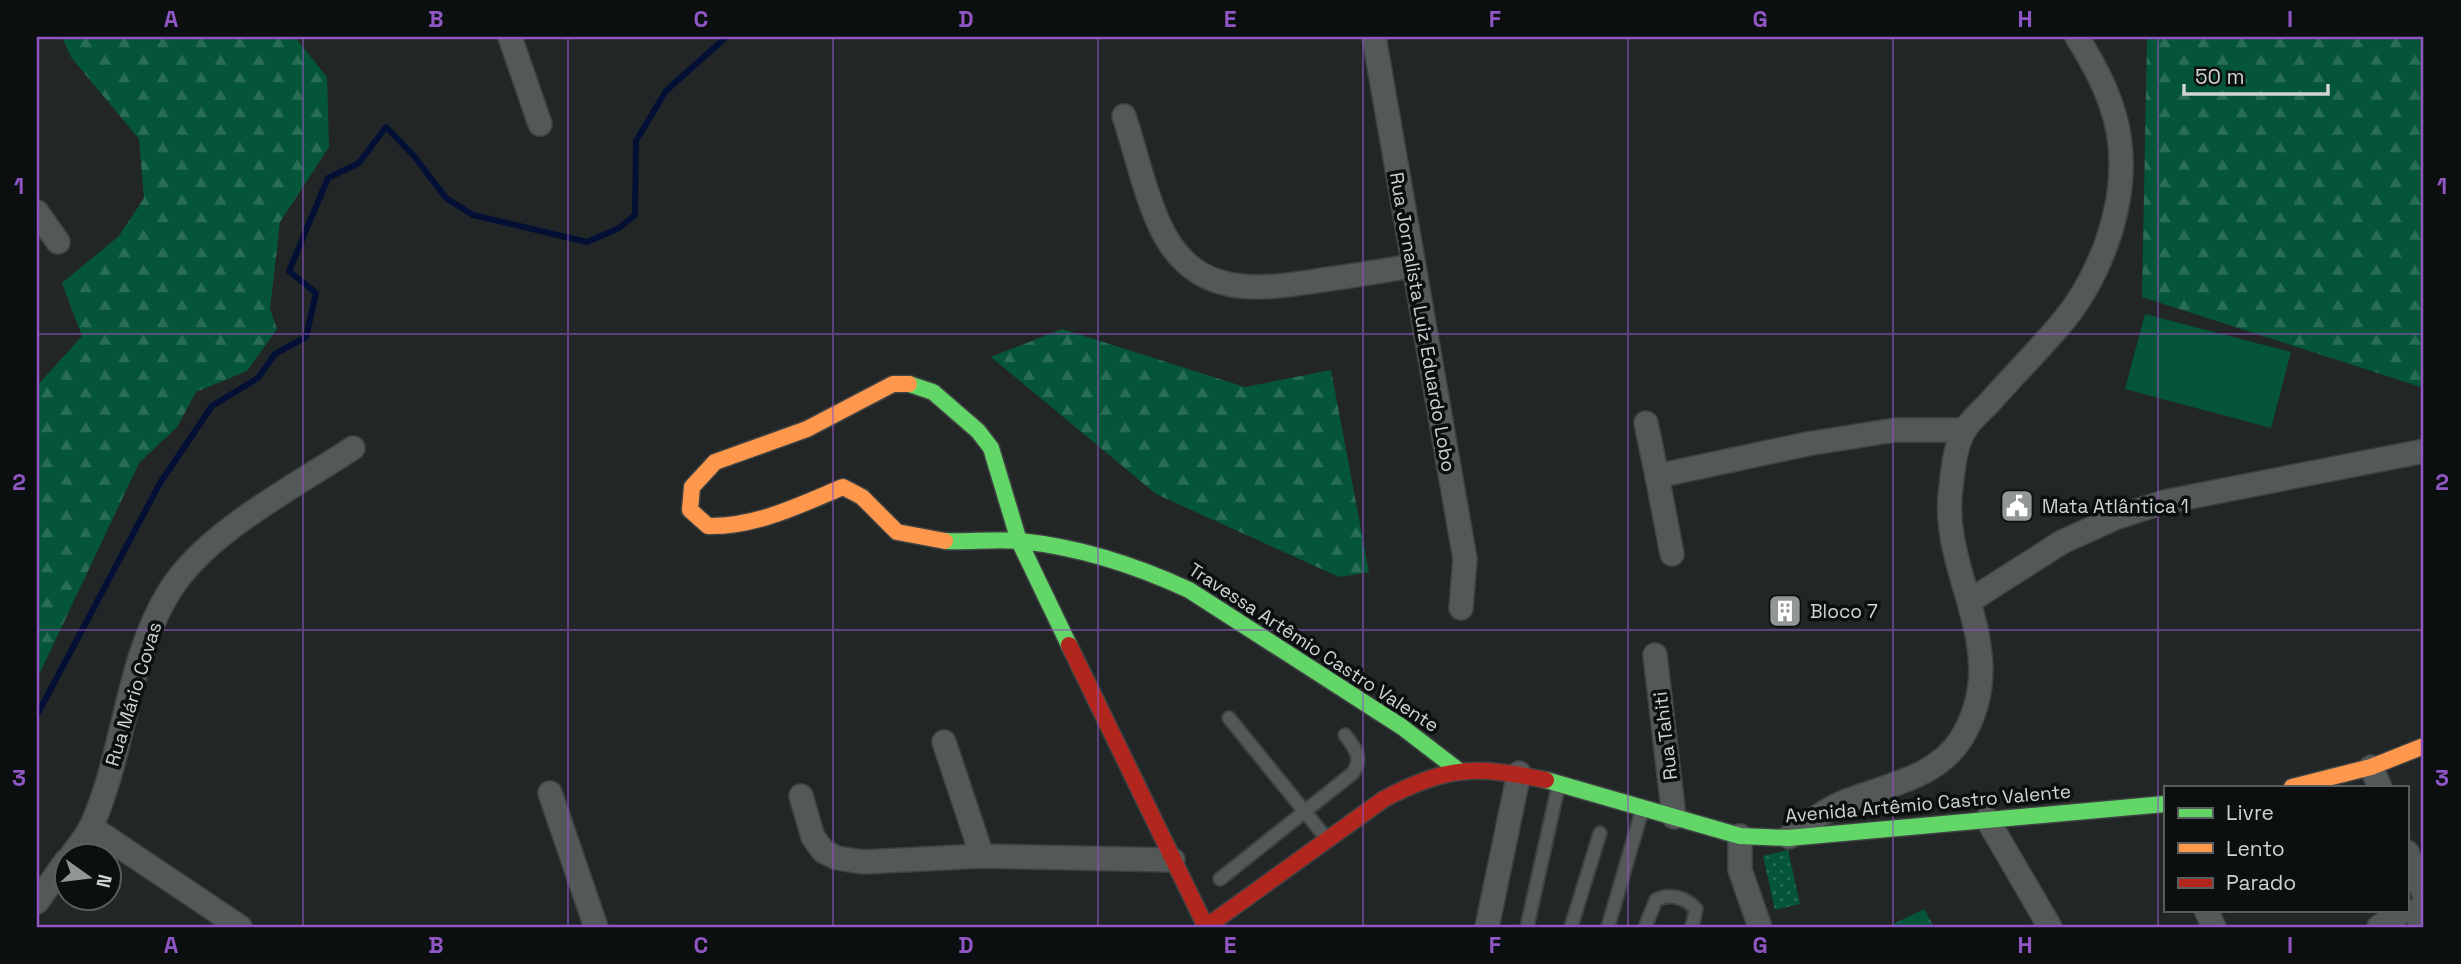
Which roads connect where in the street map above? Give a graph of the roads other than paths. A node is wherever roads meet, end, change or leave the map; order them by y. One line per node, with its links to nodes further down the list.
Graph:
1 (510, 37): 5 (street)
2 (1374, 37): 8 (street, Rua Jornalista Luiz Eduardo Lobo)
3 (2077, 37): 10 (street)
4 (1124, 116): 8 (street)
5 (540, 124)
6 (37, 212): 7 (street)
7 (58, 242)
8 (1412, 266): 17 (street, Rua Jornalista Luiz Eduardo Lobo)
9 (1646, 423): 13 (street)
10 (1964, 430): 13 (street); 16 (street)
11 (353, 448): 35 (street, Rua Mário Covas)
12 (2424, 451): 16 (street)
13 (1657, 475): 15 (street)
14 (1019, 541): 14 (street, Travessa Artêmio Castro Valente); 23 (street, Travessa Artêmio Castro Valente); 43 (street, Travessa Artêmio Castro Valente)
15 (1672, 554)
16 (1971, 600): 38 (street)
17 (1461, 608)
18 (1655, 655): 33 (street, Rua Tahiti)
19 (1229, 718): 32 (lane)
20 (1345, 735): 32 (lane)
21 (944, 742): 42 (street)
22 (2424, 746): 25 (street)
23 (1458, 769): 24 (street, Avenida Artêmio Castro Valente); 39 (street, Avenida Artêmio Castro Valente)
24 (1519, 773): 26 (street, Avenida Artêmio Castro Valente); 54 (street)
25 (2376, 777): 27 (street)
26 (1559, 782): 31 (street, Avenida Artêmio Castro Valente); 55 (lane)
27 (2300, 786)
28 (550, 793): 52 (street)
29 (801, 796): 42 (street)
30 (2164, 804): 34 (street, Avenida Artêmio Castro Valente)
31 (1643, 806): 33 (street, Avenida Artêmio Castro Valente); 57 (lane)
32 (1305, 811): 39 (lane); 44 (lane)
33 (1674, 817): 37 (street, Avenida Artêmio Castro Valente)
34 (1987, 819): 38 (street, Avenida Artêmio Castro Valente); 61 (street)
35 (91, 827): 40 (street, Rua Mário Covas); 51 (street)
36 (1600, 833): 56 (lane)
37 (1740, 836): 38 (street, Avenida Artêmio Castro Valente); 60 (street)
38 (1788, 838)
39 (1328, 839): 50 (street, Avenida Artêmio Castro Valente)
40 (81, 842)
41 (2408, 855): 46 (street)
42 (982, 856): 43 (street)
43 (1173, 860): 53 (street, Travessa Artêmio Castro Valente)
44 (1220, 879)
45 (52, 881): 47 (street)
46 (2424, 898): 48 (street); 63 (street)
47 (37, 902)
48 (2408, 908)
49 (2402, 912): 62 (street)
50 (1236, 918): 53 (street, Avenida Artêmio Castro Valente)
51 (240, 927)
52 (596, 927)
53 (1206, 927)
54 (1487, 927)
55 (1527, 927)
56 (1571, 927)
57 (1608, 927)
58 (1645, 927): 59 (lane)
59 (1692, 927)
60 (1760, 927)
61 (2050, 927)
62 (2379, 927)
63 (2419, 927)

